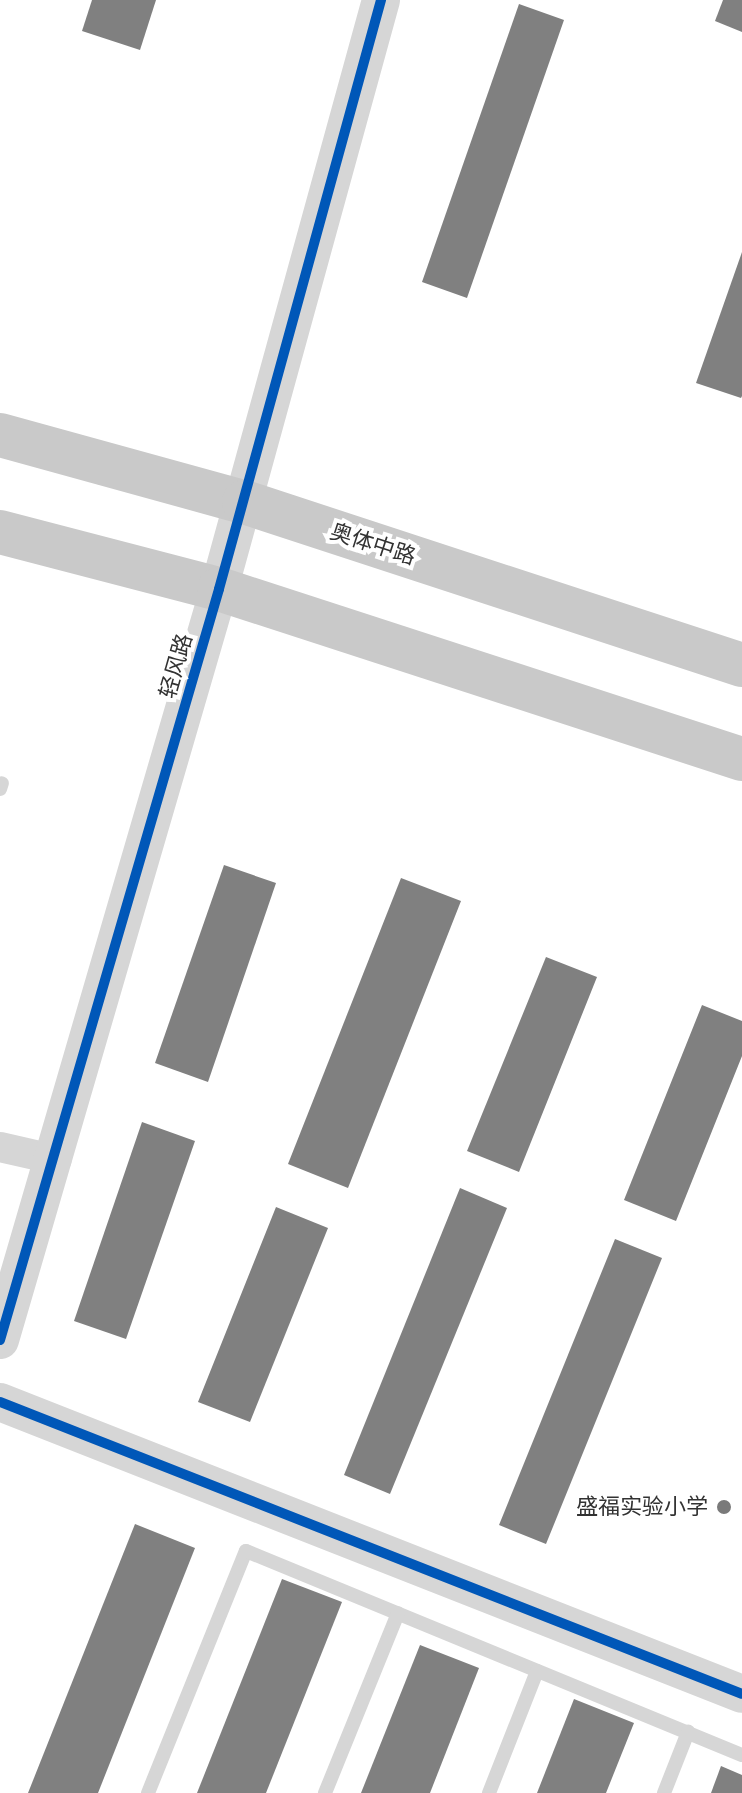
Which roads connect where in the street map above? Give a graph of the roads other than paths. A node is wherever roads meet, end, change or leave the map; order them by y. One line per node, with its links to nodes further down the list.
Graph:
1 (381, 0): 3 (street, 轻风路)
2 (0, 435): 3 (main road, 奥体中路)
3 (244, 502): 5 (street, 轻风路); 6 (main road, 奥体中路)
4 (0, 532): 5 (main road)
5 (219, 589): 7 (main road); 9 (street, 轻风路)
6 (742, 665)
7 (742, 759)
8 (0, 1147): 9 (street)
9 (57, 1160): 10 (street, 轻风路)
10 (0, 1340)
11 (0, 1402): 14 (street)
12 (398, 1613): 13 (lane); 17 (lane); 18 (lane)
13 (537, 1671): 15 (lane); 19 (lane)
14 (742, 1694)
15 (688, 1732): 16 (lane); 20 (lane)
16 (742, 1755)
17 (148, 1793)
18 (325, 1793)
19 (489, 1793)
20 (664, 1793)

